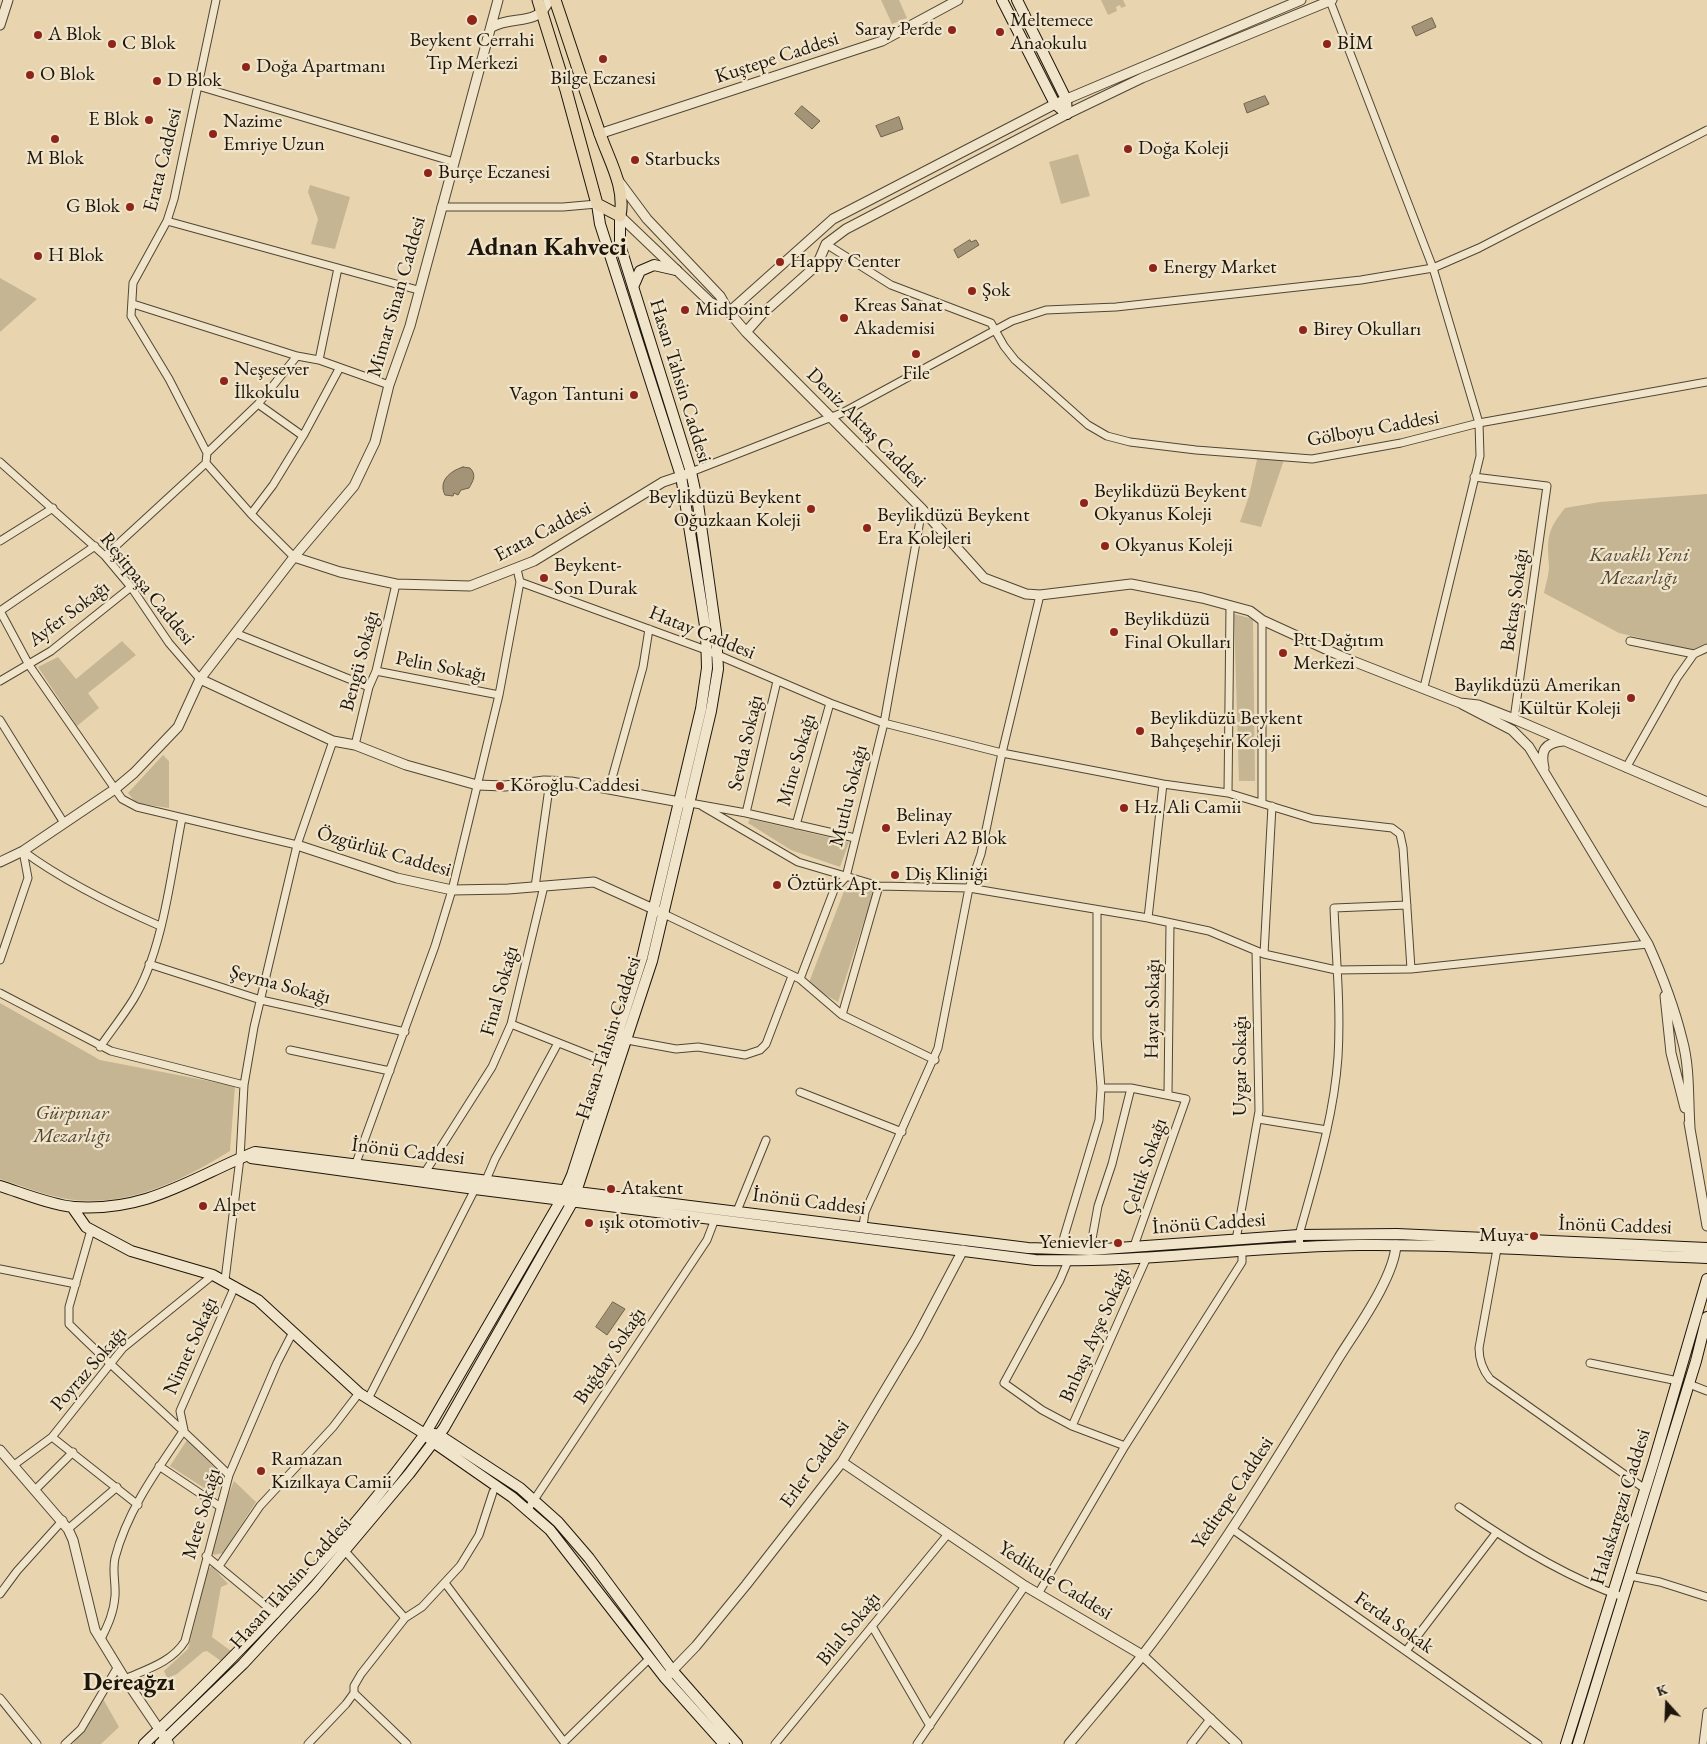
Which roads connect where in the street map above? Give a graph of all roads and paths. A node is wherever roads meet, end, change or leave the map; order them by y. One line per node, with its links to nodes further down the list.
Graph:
1 (8, 0): 14 (street)
2 (216, 0): 16 (street, Erata Caddesi)
3 (538, 0): 12 (main road)
4 (549, 0): 12 (street)
5 (555, 0): 21 (main road)
6 (958, 0): 21 (street, Kuştepe Caddesi)
7 (1002, 0): 18 (main road)
8 (1017, 0): 17 (main road)
9 (1301, 0): 17 (street)
10 (1331, 0): 19 (street); 31 (street)
11 (497, 4): 13 (street); 15 (street, Mimar Sinan Caddesi)
12 (542, 12): 13 (street); 24 (main road)
13 (502, 23): 15 (street)
14 (0, 25)
15 (492, 26): 22 (street, Mimar Sinan Caddesi)
16 (198, 86): 22 (street); 27 (street, Erata Caddesi)
17 (1066, 99): 18 (street); 19 (main road)
18 (1054, 104): 19 (main road); 28 (street)
19 (1067, 114): 29 (street)
20 (1707, 130): 31 (street)
21 (599, 134): 23 (main road)
22 (454, 162): 25 (street, Mimar Sinan Caddesi)
23 (618, 180): 26 (main road); 36 (street)
24 (597, 204): 25 (street); 26 (main road); 51 (main road)
25 (441, 207): 34 (street, Mimar Sinan Caddesi)
26 (620, 216): 32 (street); 33 (main road, Hasan Tahsin Caddesi)
27 (167, 221): 30 (street); 35 (street, Erata Caddesi)
28 (815, 235): 29 (street); 36 (street)
29 (826, 244): 37 (street); 38 (street)
30 (338, 268): 34 (street); 40 (street)
31 (1434, 268): 37 (street); 46 (street)
32 (676, 270): 33 (main road); 36 (street)
33 (633, 287): 51 (main road, Hasan Tahsin Caddesi)
34 (418, 290): 43 (street, Mimar Sinan Caddesi)
35 (133, 304): 39 (street); 48 (street, Erata Caddesi)
36 (729, 312): 38 (street, Deniz Aktaş Caddesi)
37 (996, 330): 45 (street); 46 (street, Gölboyu Caddesi)
38 (746, 332): 45 (street, Deniz Aktaş Caddesi)
39 (297, 356): 40 (street); 44 (street)
40 (319, 360): 41 (street)
41 (339, 369): 43 (street); 47 (street)
42 (1707, 382): 46 (street, Gölboyu Caddesi)
43 (389, 385): 59 (street, Mimar Sinan Caddesi)
44 (258, 404): 47 (street); 48 (street)
45 (830, 418): 51 (street); 54 (street, Deniz Aktaş Caddesi)
46 (1479, 423): 52 (street)
47 (303, 436): 55 (street)
48 (208, 453): 50 (street)
49 (0, 462): 53 (street, Reşitpaşa Caddesi)
50 (206, 463): 55 (street); 58 (street)
51 (686, 474): 60 (street, Erata Caddesi); 72 (main road, Hasan Tahsin Caddesi); 73 (main road, Hasan Tahsin Caddesi)
52 (1474, 477): 81 (street); 85 (street, Bektaş Sokağı)
53 (52, 508): 56 (street); 57 (street, Reşitpaşa Caddesi)
54 (922, 509): 64 (street, Deniz Aktaş Caddesi); 87 (street, Mutlu Sokağı)
55 (250, 514): 59 (street)
56 (1, 539)
57 (95, 546): 58 (street, Reşitpaşa Caddesi); 66 (street)
58 (105, 556): 63 (street, Reşitpaşa Caddesi)
59 (294, 557): 62 (street, Erata Caddesi); 69 (street, Mimar Sinan Caddesi)
60 (517, 569): 61 (street); 62 (street, Erata Caddesi)
61 (520, 582): 68 (street, Hatay Caddesi); 82 (street)
62 (396, 584): 76 (street, Bengü Sokağı)
63 (131, 587): 75 (street, Ayfer Sokağı); 77 (street, Reşitpaşa Caddesi)
64 (1040, 595): 65 (street, Deniz Aktaş Caddesi); 91 (street)
65 (1230, 606): 67 (street, Deniz Aktaş Caddesi); 99 (street)
66 (0, 611): 75 (street)
67 (1262, 620): 81 (street, Deniz Aktaş Caddesi); 102 (street)
68 (649, 629): 72 (street, Hatay Caddesi); 98 (street)
69 (236, 633): 77 (street, Mimar Sinan Caddesi); 80 (street)
70 (1630, 641): 74 (street)
71 (1707, 648): 74 (street)
72 (706, 650): 73 (street, Hatay Caddesi); 101 (main road, Hasan Tahsin Caddesi)
73 (717, 654): 79 (street, Hatay Caddesi); 101 (main road, Hasan Tahsin Caddesi)
74 (1694, 654): 92 (street)
75 (29, 665): 78 (street, Ayfer Sokağı); 97 (street)
76 (376, 671): 80 (street, Bengü Sokağı); 82 (street, Pelin Sokağı)
77 (200, 678): 88 (street); 97 (street)
78 (0, 681)
79 (777, 682): 83 (street, Hatay Caddesi); 105 (street, Sevda Sokağı)
80 (369, 687): 90 (street, Bengü Sokağı)
81 (1424, 688): 84 (street, Deniz Aktaş Caddesi)
82 (499, 695): 96 (street)
83 (830, 703): 87 (street, Hatay Caddesi); 108 (street, Mine Sokağı)
84 (1460, 703): 85 (street, Deniz Aktaş Caddesi); 94 (street)
85 (1514, 719): 89 (street, Deniz Aktaş Caddesi)
86 (0, 720): 107 (street)
87 (884, 723): 91 (street, Hatay Caddesi); 109 (street, Mutlu Sokağı)
88 (333, 741): 90 (street); 110 (street)
89 (1563, 741): 92 (street, Deniz Aktaş Caddesi); 94 (street)
90 (355, 745): 96 (street)
91 (1002, 753): 95 (street, Hatay Caddesi); 117 (street)
92 (1626, 768): 100 (street, Deniz Aktaş Caddesi)
93 (550, 781): 96 (street); 98 (street); 116 (street)
94 (1551, 782): 126 (street)
95 (1163, 784): 99 (street, Hatay Caddesi); 123 (street)
96 (477, 786): 118 (street)
97 (114, 789): 106 (street); 107 (street)
98 (609, 789): 101 (street)
99 (1228, 793): 102 (street, Hatay Caddesi)
100 (1707, 802)
101 (685, 803): 103 (street); 120 (main road, Hasan Tahsin Caddesi); 122 (main road, Hasan Tahsin Caddesi)
102 (1262, 803): 104 (street, Hatay Caddesi)
103 (702, 806): 105 (street); 113 (street)
104 (1272, 806): 119 (street, Hatay Caddesi); 128 (street)
105 (746, 813): 108 (street)
106 (182, 818): 110 (street); 125 (street)
107 (64, 823): 111 (street)
108 (796, 825): 109 (street)
109 (855, 838): 113 (street, Mutlu Sokağı)
110 (297, 845): 118 (street, Özgürlük Caddesi); 137 (street)
111 (23, 851): 112 (street); 125 (street); 129 (street)
112 (0, 862)
113 (846, 877): 115 (street); 135 (street)
114 (544, 886): 116 (street, Özgürlük Caddesi); 120 (street, Özgürlük Caddesi); 139 (street, Final Sokağı)
115 (879, 886): 117 (street); 138 (street)
116 (534, 887): 118 (street, Özgürlük Caddesi)
117 (969, 888): 121 (street); 145 (street)
118 (452, 890): 140 (street)
119 (1406, 905): 131 (street); 132 (street, Hatay Caddesi)
120 (654, 909): 122 (street, Özgürlük Caddesi); 146 (main road, Hasan Tahsin Caddesi)
121 (1097, 911): 123 (street); 149 (street)
122 (664, 914): 134 (street); 141 (main road, Hasan Tahsin Caddesi)
123 (1148, 918): 124 (street)
124 (1170, 923): 127 (street); 152 (street, Hayat Sokağı)
125 (160, 926): 130 (street)
126 (1648, 944): 132 (street); 133 (street)
127 (1256, 951): 128 (street); 153 (street, Uygar Sokağı)
128 (1264, 954): 131 (street)
129 (0, 960)
130 (149, 964): 137 (street, Şeyma Sokağı); 143 (street)
131 (1336, 970): 132 (street); 155 (street)
132 (1411, 970)
133 (1662, 975): 154 (street); 154 (street)
134 (792, 976): 135 (street); 141 (street)
135 (800, 980): 138 (street)
136 (0, 993): 143 (street)
137 (262, 1000): 140 (street, Şeyma Sokağı); 148 (street)
138 (842, 1015): 145 (street)
139 (511, 1024): 142 (street); 160 (street, Final Sokağı)
140 (404, 1032): 147 (street)
141 (626, 1040): 165 (main road, Hasan Tahsin Caddesi)
142 (558, 1043): 146 (street); 161 (street)
143 (100, 1047): 148 (street)
144 (290, 1050): 147 (street)
145 (935, 1060): 156 (street)
146 (607, 1062): 164 (main road, Hasan Tahsin Caddesi)
147 (390, 1071): 159 (street)
148 (244, 1085): 158 (street)
149 (1101, 1088): 150 (street); 187 (street)
150 (1130, 1088): 152 (street); 188 (street)
151 (800, 1092): 156 (street)
152 (1168, 1094): 183 (street, Çeltik Sokağı)
153 (1258, 1118): 155 (street); 177 (street, Uygar Sokağı)
154 (1690, 1127): 172 (street)
155 (1326, 1130): 174 (street)
156 (902, 1132): 171 (street)
157 (766, 1140): 169 (street)
158 (241, 1157): 159 (main road, İnönü Caddesi); 163 (main road, İnönü Caddesi); 168 (main road); 198 (street)
159 (356, 1163): 160 (main road, İnönü Caddesi)
160 (424, 1174): 161 (main road, İnönü Caddesi)
161 (486, 1180): 164 (main road, İnönü Caddesi)
162 (0, 1186): 168 (main road)
163 (475, 1189): 166 (main road, İnönü Caddesi); 209 (street)
164 (566, 1189): 165 (main road, İnönü Caddesi); 166 (main road, Hasan Tahsin Caddesi)
165 (578, 1190): 167 (main road, Hasan Tahsin Caddesi); 169 (main road, İnönü Caddesi)
166 (561, 1200): 167 (main road, İnönü Caddesi); 212 (main road, Hasan Tahsin Caddesi)
167 (573, 1201): 170 (main road, İnönü Caddesi); 214 (main road, Hasan Tahsin Caddesi)
168 (72, 1207): 173 (main road)
169 (737, 1211): 171 (main road, İnönü Caddesi)
170 (715, 1219): 176 (main road, İnönü Caddesi); 227 (street, Buğday Sokağı)
171 (863, 1226): 176 (main road); 181 (main road, İnönü Caddesi)
172 (1707, 1226)
173 (91, 1230): 196 (main road); 199 (street)
174 (1299, 1235): 177 (main road, İnönü Caddesi); 178 (main road, İnönü Caddesi); 184 (street)
175 (1444, 1236): 178 (main road, İnönü Caddesi); 180 (main road, İnönü Caddesi); 185 (main road)
176 (860, 1237): 181 (main road, İnönü Caddesi)
177 (1236, 1240): 183 (main road, İnönü Caddesi)
178 (1359, 1240): 182 (main road); 184 (main road)
179 (1576, 1242): 180 (main road, İnönü Caddesi); 186 (main road, İnönü Caddesi); 190 (main road)
180 (1497, 1244): 185 (main road); 190 (main road); 223 (street)
181 (964, 1245): 187 (main road, İnönü Caddesi); 194 (main road); 218 (street, Erler Caddesi)
182 (1396, 1245): 185 (main road); 234 (street, Yeditepe Caddesi)
183 (1134, 1246): 188 (main road, İnönü Caddesi); 192 (main road)
184 (1300, 1246): 189 (main road)
185 (1443, 1247)
186 (1707, 1248)
187 (1060, 1250): 188 (main road, İnönü Caddesi)
188 (1090, 1250)
189 (1242, 1251): 191 (main road); 215 (street)
190 (1576, 1253): 193 (main road)
191 (1147, 1257): 192 (main road); 210 (street, Bnbaşı Ayşe Sokağı)
192 (1134, 1258): 194 (main road)
193 (1707, 1258)
194 (1068, 1261): 210 (street)
195 (0, 1269): 199 (street)
196 (213, 1275): 198 (main road); 204 (street, Poyraz Sokağı)
197 (1707, 1279): 205 (main road, Halaskargazi Caddesi)
198 (225, 1280): 200 (main road)
199 (76, 1284): 204 (street)
200 (235, 1286): 202 (main road); 211 (street, Nimet Sokağı)
201 (1707, 1317): 206 (main road)
202 (293, 1332): 208 (main road); 221 (street, Mete Sokağı)
203 (1590, 1363): 205 (street)
204 (110, 1365): 211 (street); 213 (street, Poyraz Sokağı)
205 (1678, 1381): 206 (main road); 223 (main road, Halaskargazi Caddesi)
206 (1689, 1384): 207 (street); 226 (main road)
207 (1707, 1391)
208 (358, 1393): 209 (main road); 239 (street)
209 (368, 1399): 212 (main road)
210 (1072, 1426): 215 (street)
211 (184, 1430): 220 (street); 221 (street)
212 (425, 1434): 214 (main road); 248 (main road, Hasan Tahsin Caddesi)
213 (52, 1437): 217 (street); 219 (street, Poyraz Sokağı)
214 (436, 1438): 227 (main road); 231 (main road); 237 (main road, Hasan Tahsin Caddesi)
215 (1125, 1446): 245 (street)
216 (0, 1450): 219 (street)
217 (72, 1452): 222 (street); 224 (street)
218 (842, 1462): 236 (street, Yedikule Caddesi); 256 (street, Erler Caddesi)
219 (14, 1465): 224 (street)
220 (159, 1466): 228 (street); 229 (street)
221 (229, 1475): 229 (street, Mete Sokağı)
222 (117, 1487): 228 (street); 233 (street)
223 (1645, 1489): 226 (main road); 243 (main road, Halaskargazi Caddesi)
224 (35, 1490): 232 (street)
225 (493, 1492): 241 (street)
226 (1655, 1496): 240 (main road)
227 (535, 1499): 231 (street, Buğday Sokağı); 256 (main road)
228 (138, 1505): 251 (street)
229 (219, 1506): 238 (street, Mete Sokağı)
230 (1458, 1507): 235 (street)
231 (528, 1509): 254 (main road)
232 (63, 1520): 233 (street); 244 (street)
233 (68, 1529): 251 (street)
234 (1232, 1529): 252 (street, Ferda Sokak); 253 (street, Yeditepe Caddesi)
235 (1496, 1533): 243 (street); 252 (street)
236 (948, 1534): 242 (street, Yedikule Caddesi); 250 (street, Bilal Sokağı)
237 (345, 1551): 249 (street); 264 (main road, Hasan Tahsin Caddesi)
238 (206, 1556): 239 (street); 257 (street, Mete Sokağı)
239 (219, 1566): 248 (street)
240 (1630, 1576): 246 (main road); 247 (street)
241 (444, 1583): 249 (street); 254 (street)
242 (1025, 1586): 245 (street, Yedikule Caddesi); 262 (street)
243 (1612, 1593): 246 (street); 278 (main road, Halaskargazi Caddesi)
244 (0, 1594)
245 (1038, 1594): 253 (street, Yedikule Caddesi)
246 (1623, 1597): 279 (main road)
247 (1707, 1597)
248 (276, 1614): 263 (main road, Hasan Tahsin Caddesi)
249 (405, 1618): 258 (street)
250 (872, 1626): 262 (street); 272 (street, Bilal Sokağı)
251 (101, 1639): 255 (street)
252 (1406, 1651): 277 (street, Ferda Sokak)
253 (1142, 1655): 261 (street, Yedikule Caddesi); 274 (street, Yeditepe Caddesi)
254 (650, 1658): 256 (main road)
255 (118, 1668): 257 (street); 266 (street)
256 (669, 1674): 270 (main road); 271 (main road)
257 (125, 1679): 263 (street)
258 (354, 1693): 268 (street); 269 (street)
259 (0, 1698): 265 (street)
260 (1707, 1712): 280 (street)
261 (1211, 1718): 275 (street); 276 (street, Yedikule Caddesi)
262 (930, 1726): 273 (street)
263 (159, 1730): 264 (street); 267 (main road, Hasan Tahsin Caddesi)
264 (165, 1742)
265 (37, 1744)
266 (65, 1744)
267 (144, 1744)
268 (308, 1744)
269 (406, 1744)
270 (724, 1744)
271 (737, 1744)
272 (776, 1744)
273 (917, 1744)
274 (1069, 1744)
275 (1191, 1744)
276 (1237, 1744)
277 (1538, 1744)
278 (1566, 1744)
279 (1578, 1744)
280 (1703, 1744)

